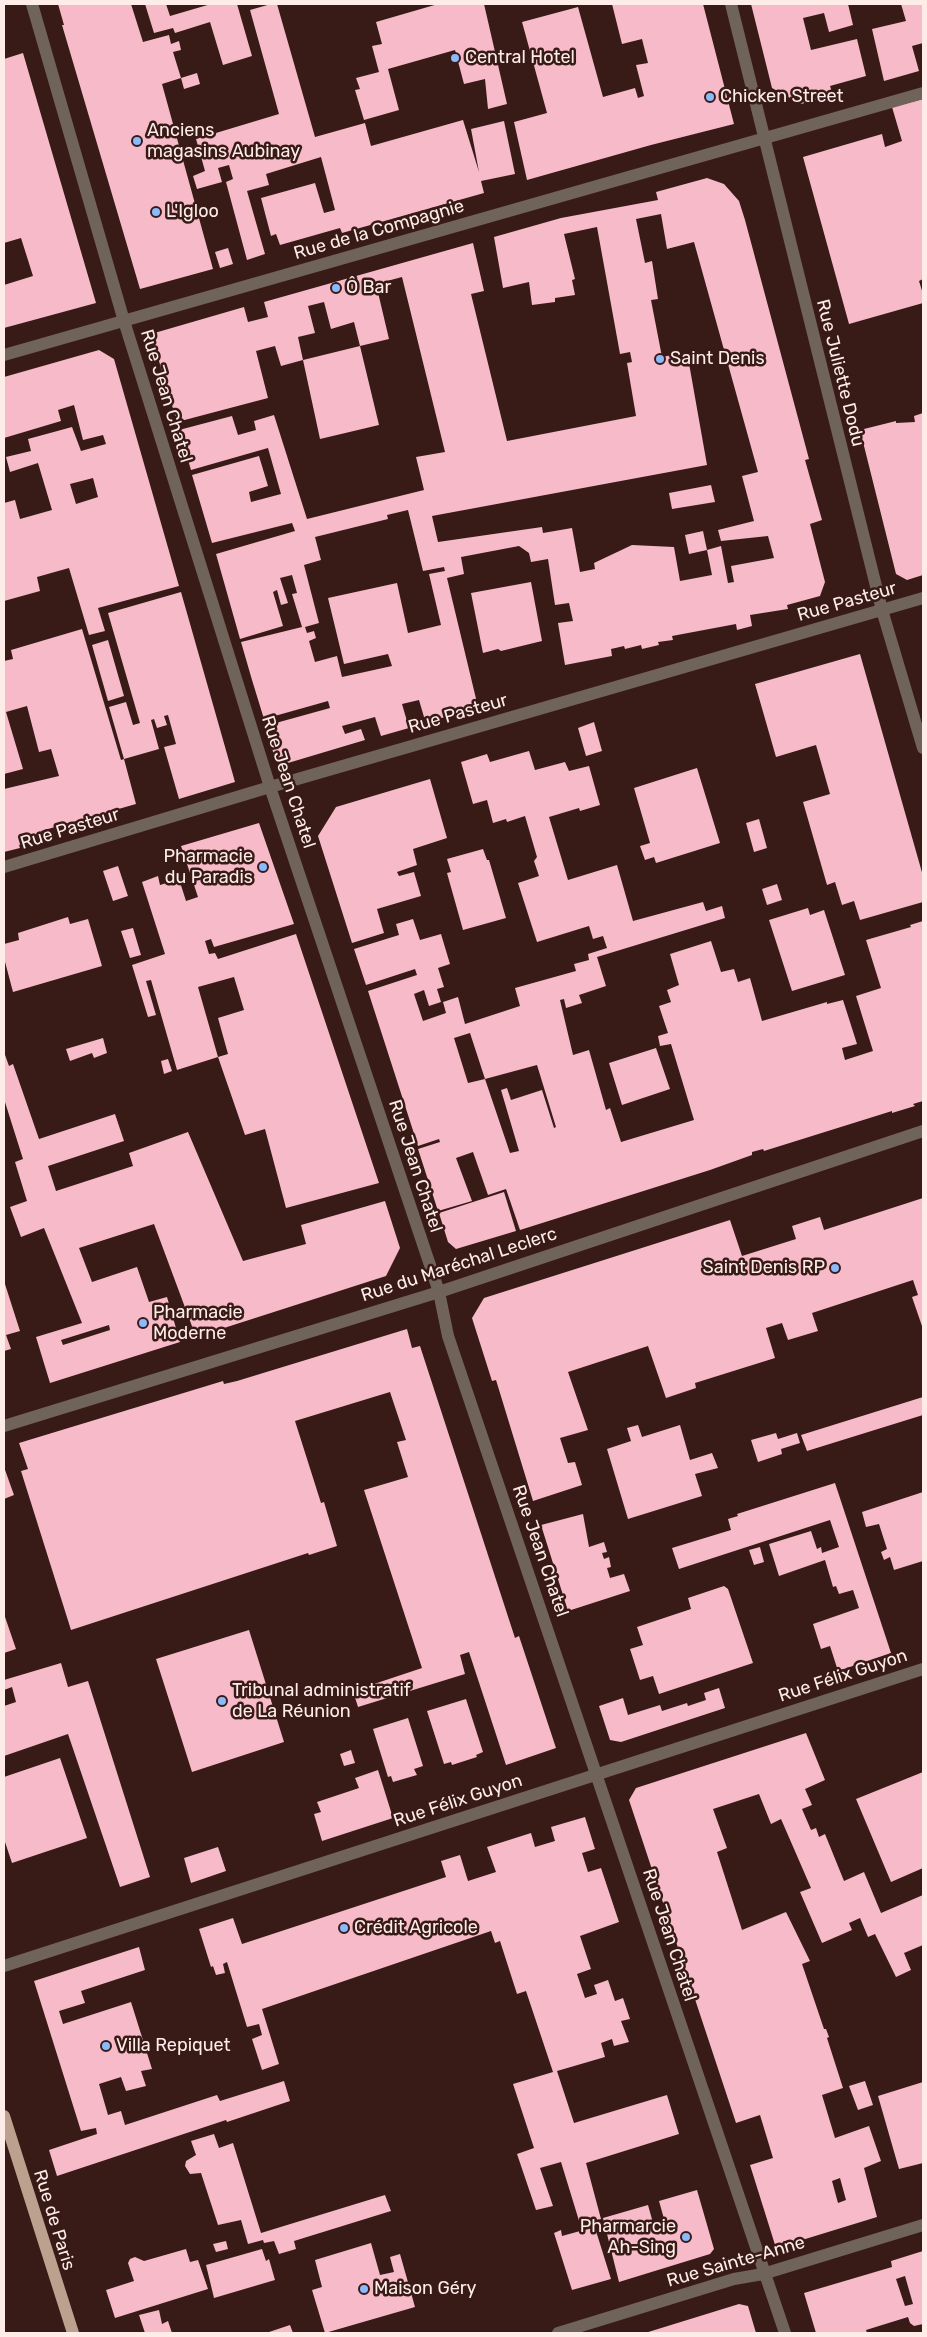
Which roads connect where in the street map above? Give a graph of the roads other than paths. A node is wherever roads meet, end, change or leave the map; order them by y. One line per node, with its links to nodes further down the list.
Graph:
1 (32, 4): 5 (street, Rue Jean Chatel)
2 (731, 4): 4 (street, Rue Juliette Dodu)
3 (923, 93): 4 (street, Rue de la Compagnie)
4 (763, 139): 5 (street, Rue de la Compagnie); 8 (street, Rue Juliette Dodu)
5 (124, 321): 6 (street, Rue de la Compagnie); 10 (street, Rue Jean Chatel)
6 (4, 355)
7 (923, 598): 8 (street, Rue Pasteur)
8 (882, 610): 9 (street, Rue Juliette Dodu); 10 (street, Rue Pasteur)
9 (923, 748)
10 (270, 787): 11 (street, Rue Pasteur); 13 (street, Rue Jean Chatel)
11 (4, 868)
12 (923, 1131): 13 (street, Rue du Maréchal Leclerc)
13 (439, 1292): 14 (street, Rue du Maréchal Leclerc); 16 (street, Rue Jean Chatel)
14 (4, 1426)
15 (923, 1669): 16 (street, Rue Félix Guyon)
16 (597, 1774): 17 (street, Rue Félix Guyon); 20 (street, Rue Jean Chatel)
17 (4, 1966)
18 (4, 2116): 21 (main road, Rue de Paris)
19 (923, 2225): 20 (street, Rue Sainte-Anne)
20 (763, 2274): 22 (street, Rue Sainte-Anne); 23 (street, Rue Jean Chatel)
21 (73, 2333)
22 (558, 2333)
23 (784, 2333)

